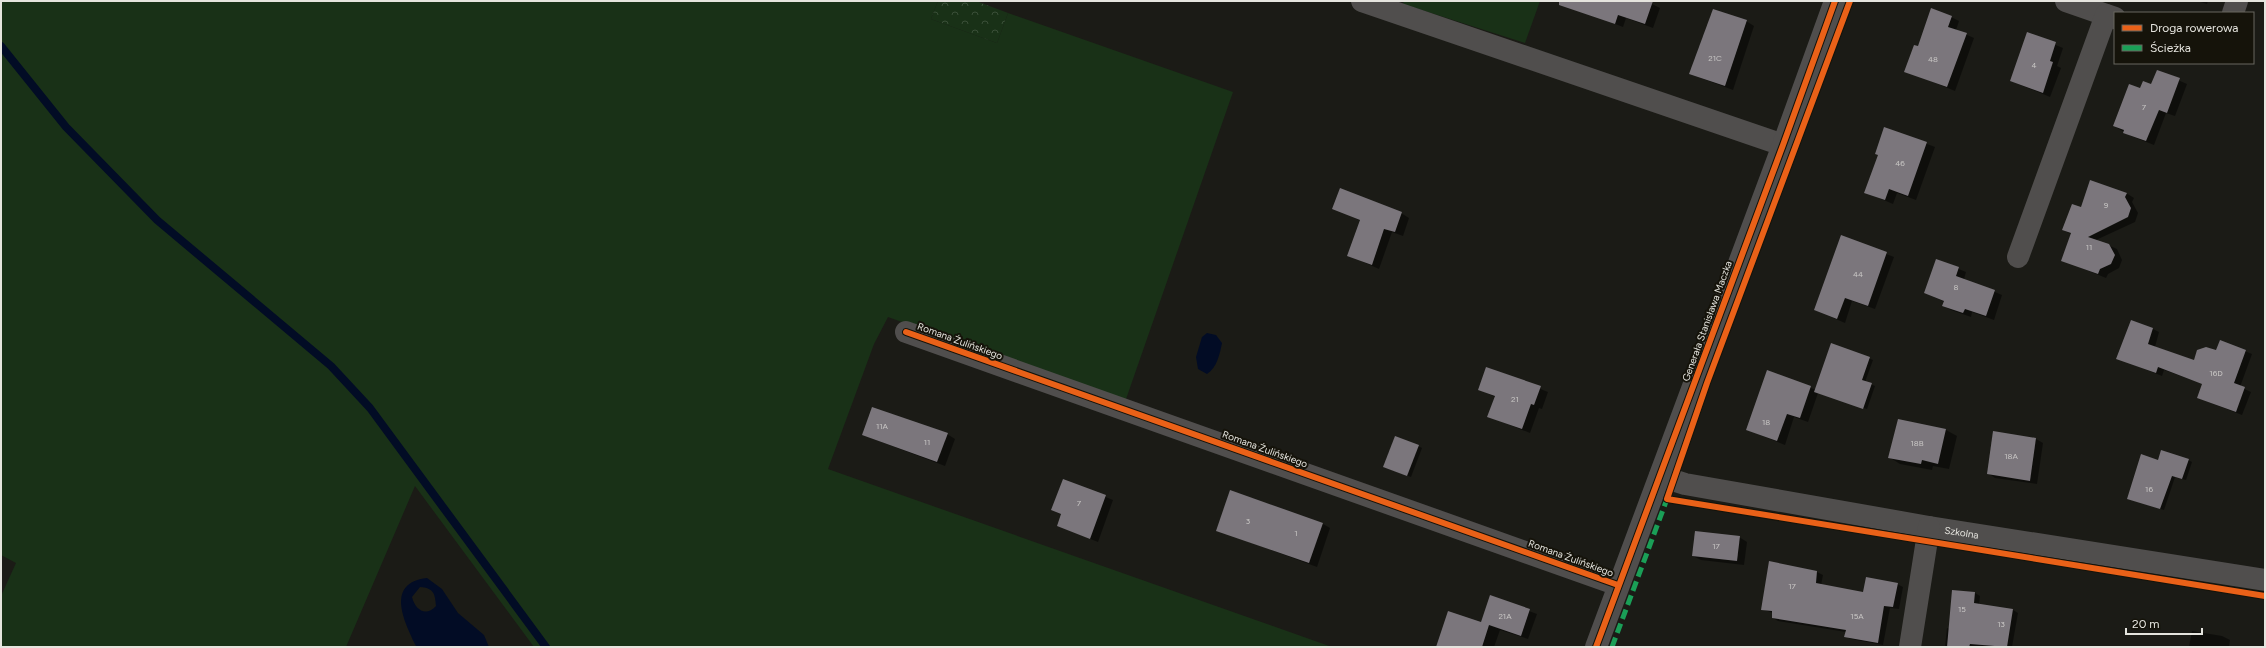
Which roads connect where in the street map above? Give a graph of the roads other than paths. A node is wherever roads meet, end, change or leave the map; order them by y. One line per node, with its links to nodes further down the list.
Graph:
1 (1362, 1): 7 (street)
2 (1835, 1): 7 (street, Generała Stanisława Maczka)
3 (2066, 1): 6 (street)
4 (2237, 1): 5 (street)
5 (2232, 12)
6 (2111, 16): 8 (street)
7 (1783, 145): 10 (street, Generała Stanisława Maczka)
8 (2018, 257)
9 (906, 332): 13 (street, Romana Żulińskiego)
10 (1660, 476): 11 (street, Szkolna); 13 (street, Generała Stanisława Maczka)
11 (1929, 527): 12 (street, Szkolna); 15 (street)
12 (2265, 580)
13 (1618, 585): 14 (street, Generała Stanisława Maczka)
14 (1596, 647)
15 (1910, 647)

